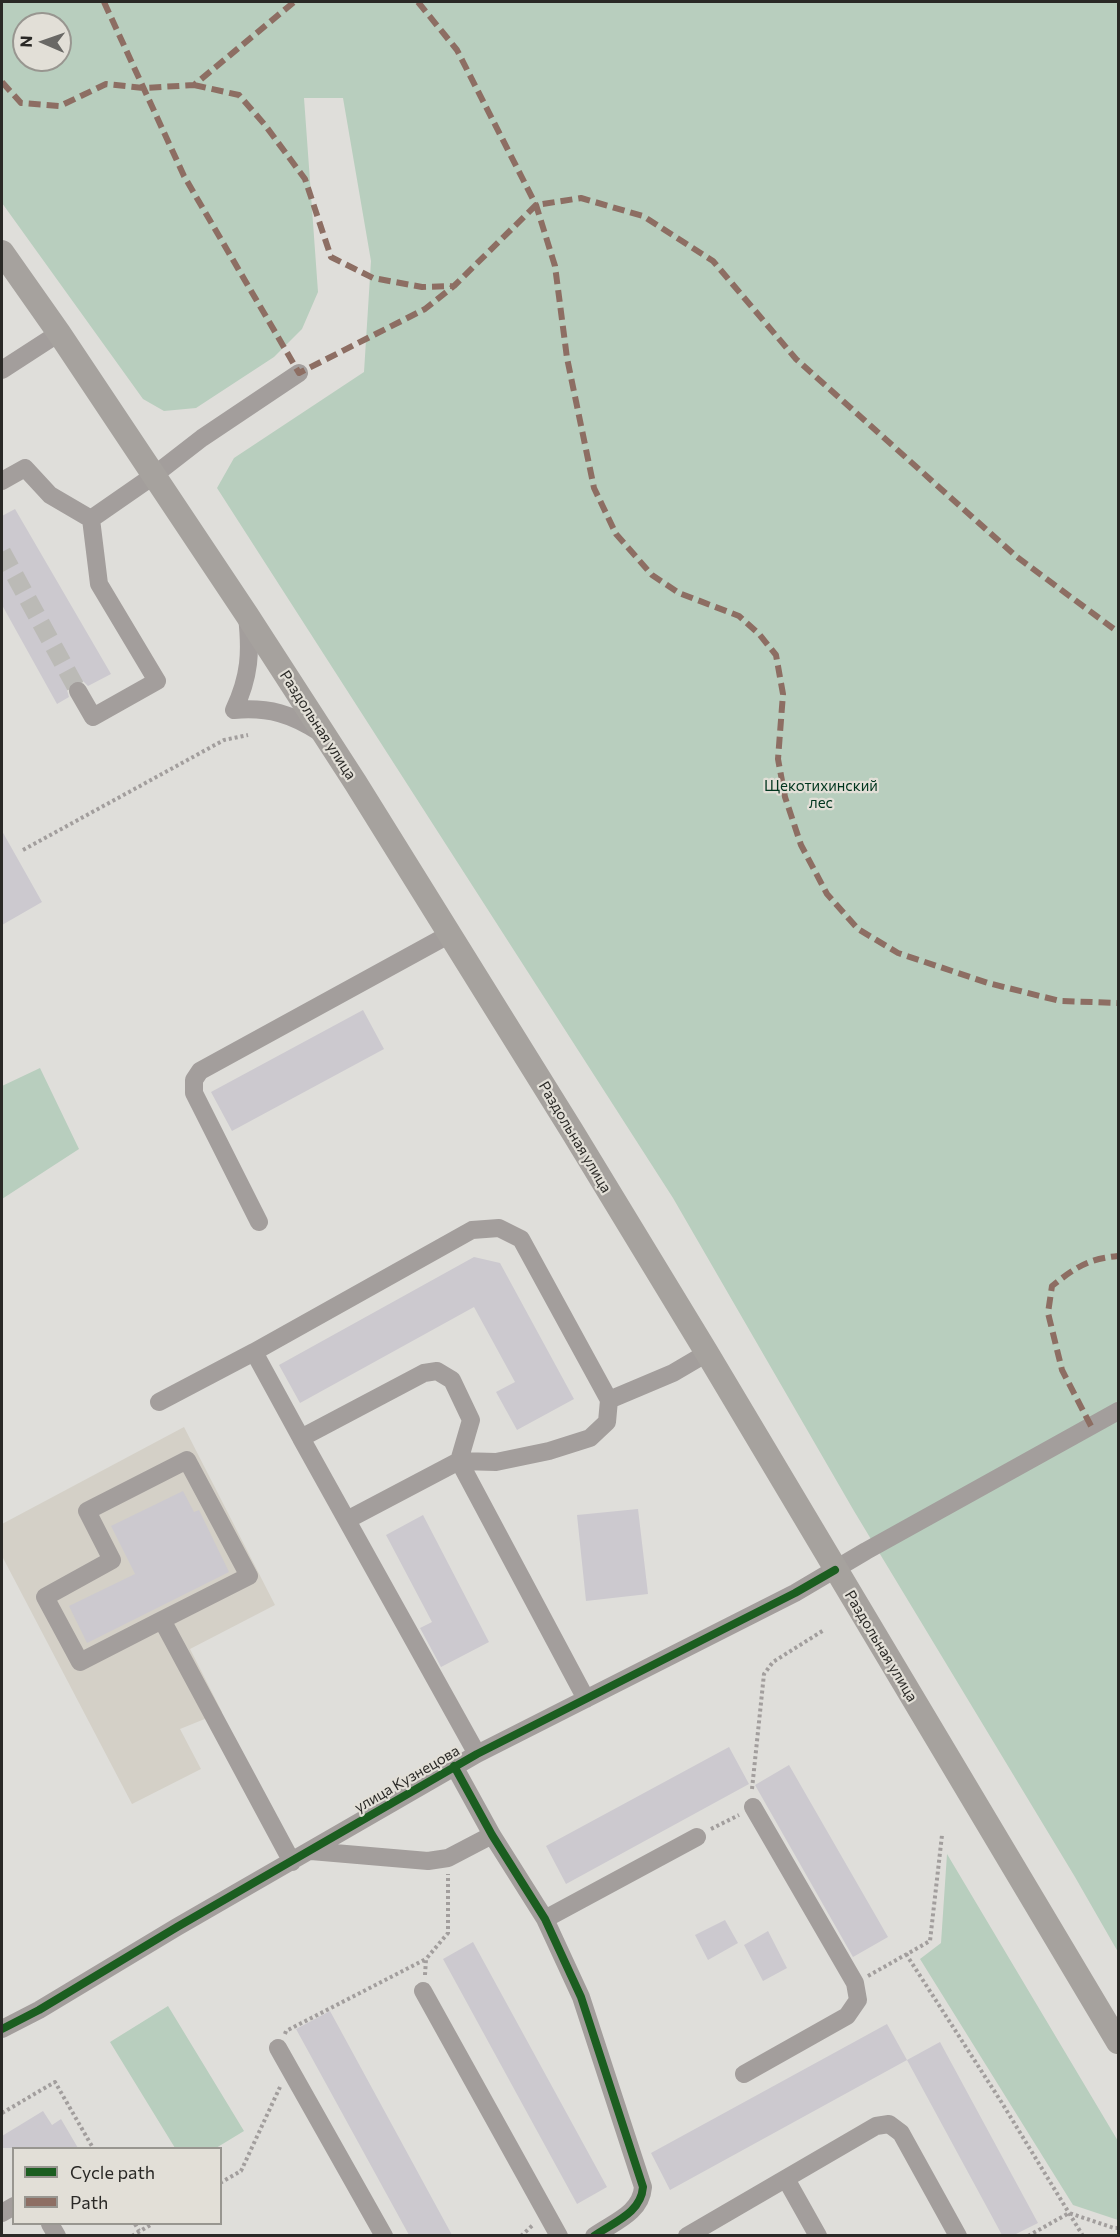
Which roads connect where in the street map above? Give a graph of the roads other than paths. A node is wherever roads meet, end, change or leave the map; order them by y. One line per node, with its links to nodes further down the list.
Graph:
1 (2, 252): 2 (main road, Раздольная улица)
2 (59, 333): 3 (street); 5 (main road, Раздольная улица)
3 (2, 370)
4 (299, 373): 5 (street)
5 (153, 476): 7 (street); 8 (main road, Раздольная улица)
6 (2, 481): 7 (street)
7 (91, 519): 9 (street)
8 (247, 615): 10 (main road, Раздольная улица); 10 (street)
9 (78, 691)
10 (325, 735): 11 (main road, Раздольная улица)
11 (450, 934): 12 (street); 14 (main road, Раздольная улица)
12 (259, 1222)
13 (254, 1352): 15 (street); 16 (street); 18 (street)
14 (707, 1353): 15 (street); 21 (main road, Раздольная улица)
15 (609, 1401): 19 (street)
16 (159, 1402)
17 (1119, 1411): 21 (street, улица Кузнецова)
18 (300, 1438): 19 (street); 20 (street)
19 (459, 1461): 20 (street); 23 (street)
20 (347, 1520): 24 (street)
21 (835, 1570): 23 (street, улица Кузнецова); 34 (main road, Раздольная улица)
22 (162, 1620): 22 (street); 30 (street)
23 (586, 1699): 24 (street, улица Кузнецова)
24 (477, 1754): 25 (street, улица Кузнецова)
25 (454, 1766): 27 (street); 29 (street, улица Кузнецова)
26 (753, 1808): 36 (street)
27 (492, 1834): 29 (street); 31 (street)
28 (697, 1837): 31 (street)
29 (311, 1851): 30 (street, улица Кузнецова)
30 (292, 1862): 33 (street, улица Кузнецова)
31 (544, 1919): 41 (street)
32 (423, 1991): 40 (street)
33 (2, 2029)
34 (1119, 2042)
35 (278, 2048): 39 (street)
36 (744, 2074)
37 (786, 2179): 38 (street); 43 (street); 44 (street)
38 (707, 2230): 42 (street)
39 (384, 2235)
40 (559, 2235)
41 (594, 2235)
42 (687, 2235)
43 (818, 2235)
44 (958, 2235)

